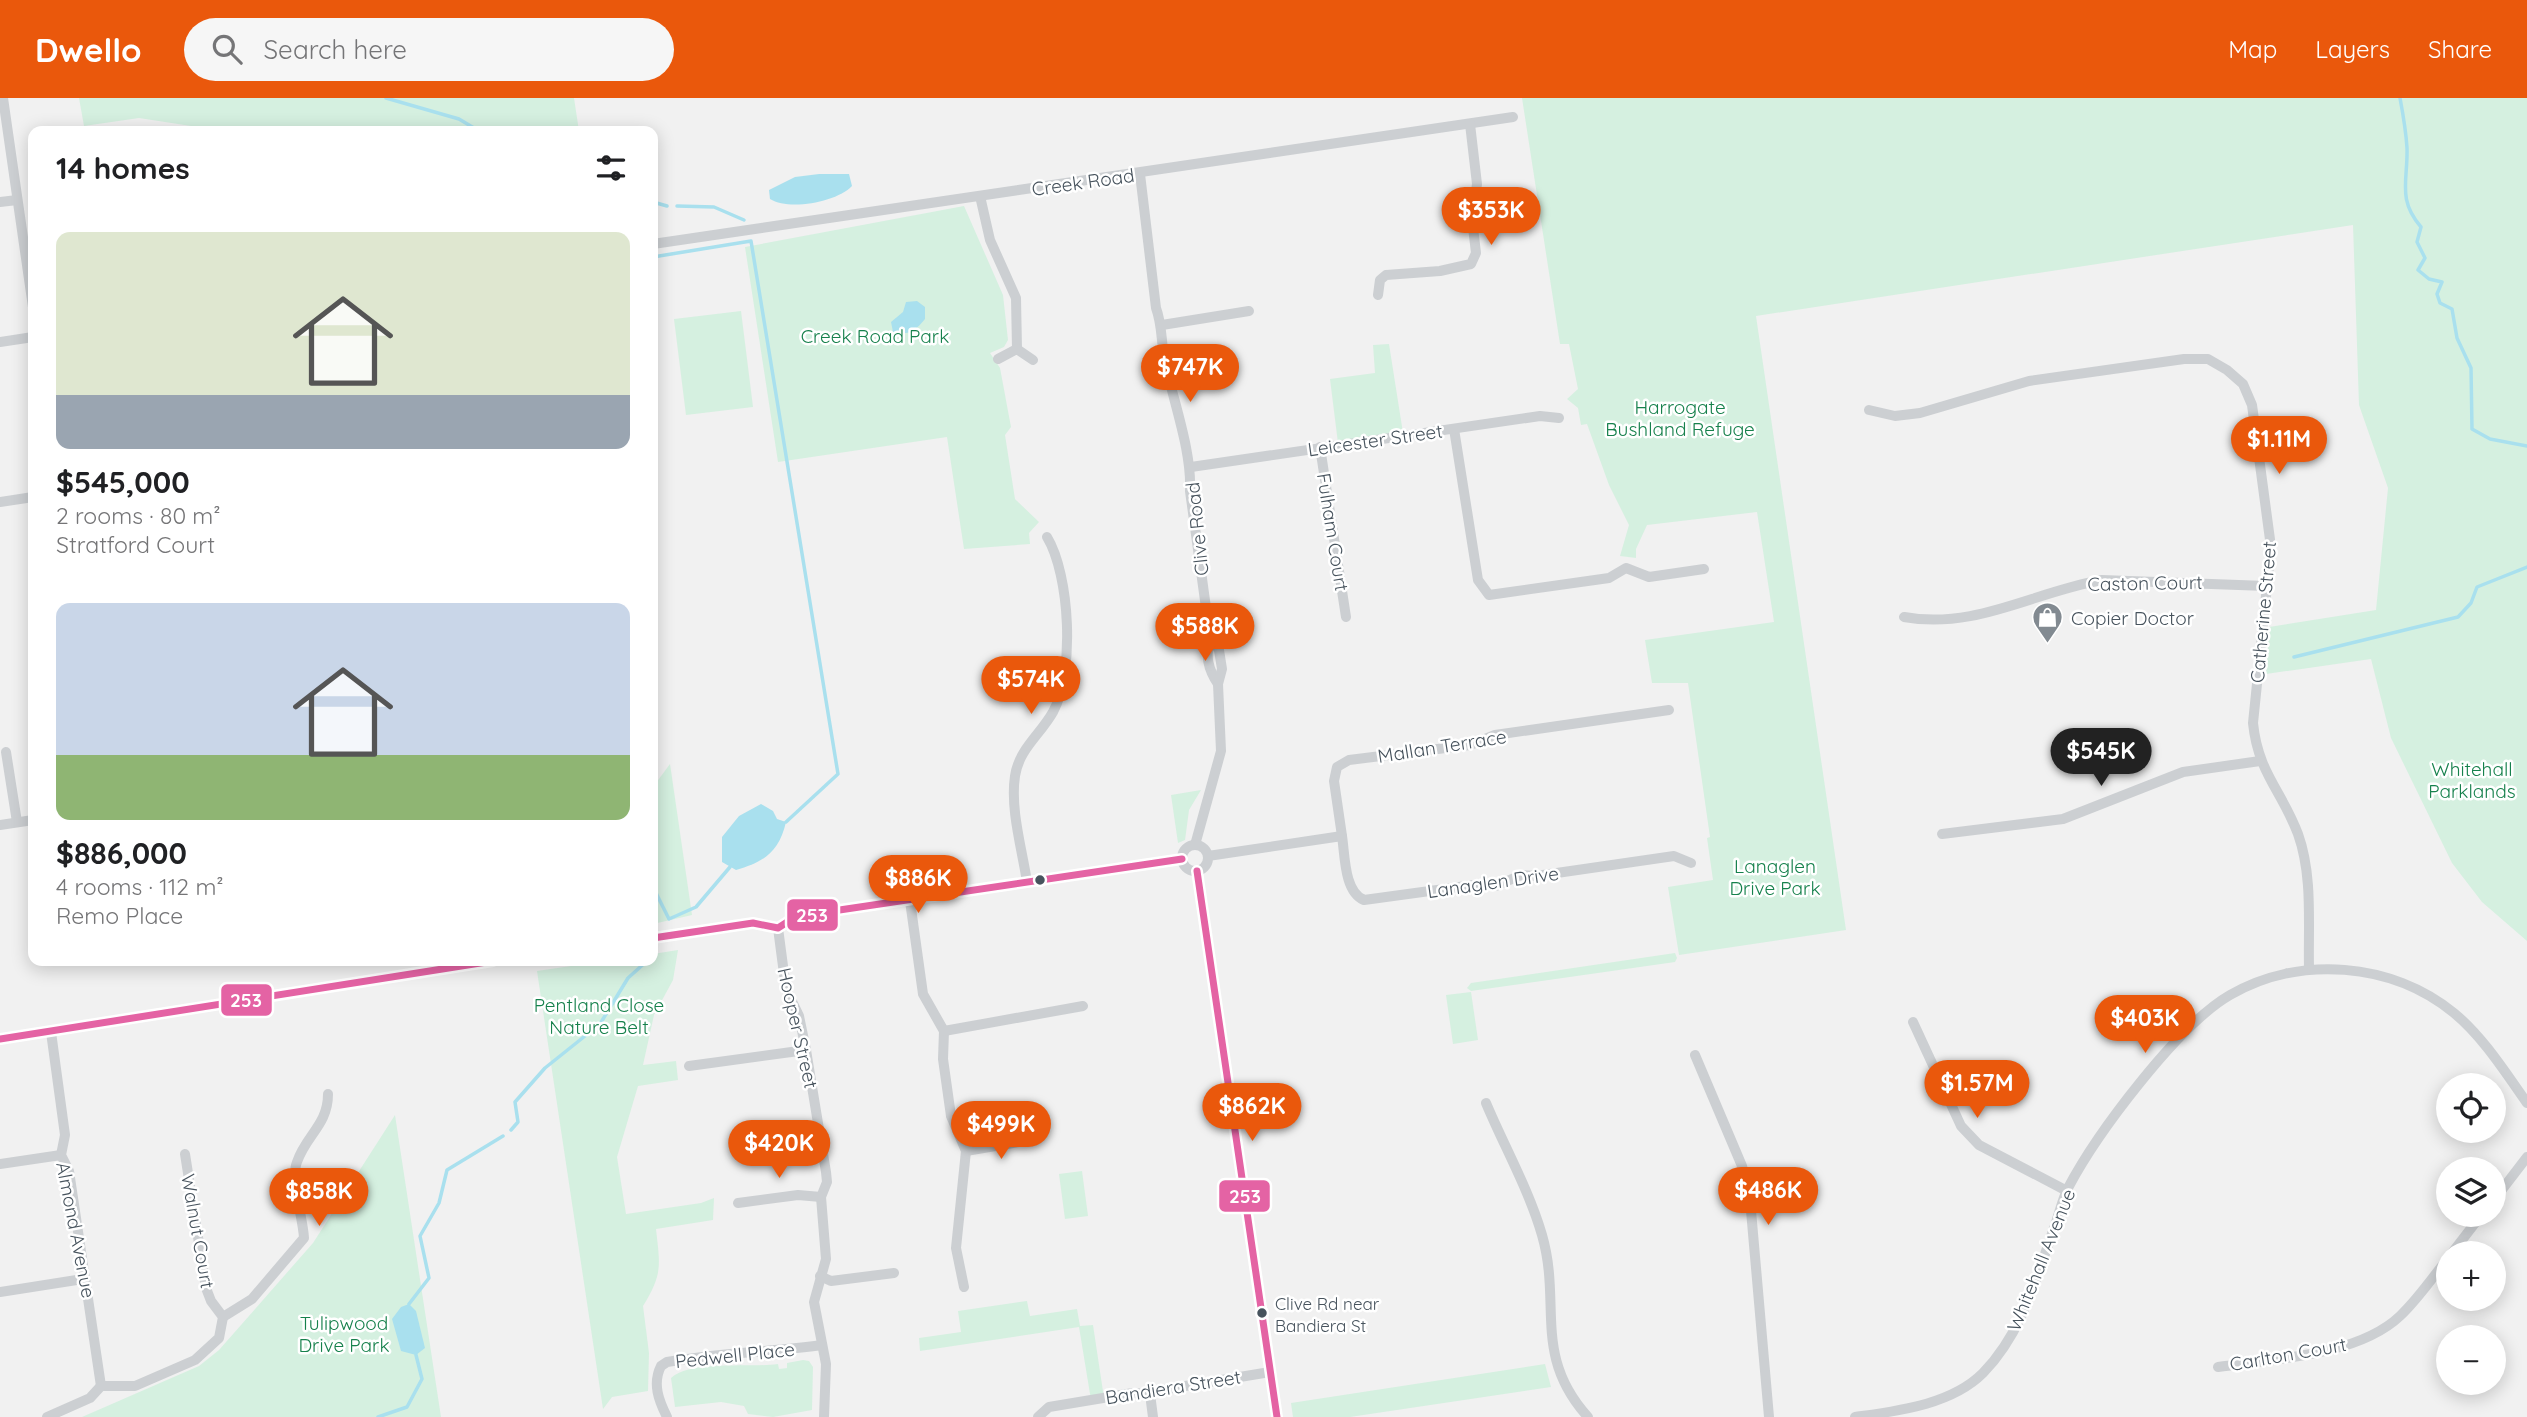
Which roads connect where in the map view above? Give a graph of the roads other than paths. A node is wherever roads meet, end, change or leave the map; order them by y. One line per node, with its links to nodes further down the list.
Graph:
1 (3, 98): 6 (street)
2 (1513, 117): 3 (street, Creek Road)
3 (1470, 124): 4 (street, Creek Road); 10 (street)
4 (1140, 174): 5 (street, Creek Road); 12 (street, Clive Road)
5 (980, 196): 8 (street, Creek Road); 15 (street)
6 (17, 200): 7 (street); 9 (street)
7 (0, 202)
8 (658, 243)
9 (28, 274)
10 (1378, 295)
11 (1250, 312): 12 (street)
12 (1162, 325): 22 (street, Clive Road)
13 (28, 338): 14 (street)
14 (0, 342)
15 (1017, 349): 16 (street); 17 (street)
16 (998, 359)
17 (1033, 360)
18 (1869, 410): 27 (street, Catherine Street)
19 (1559, 418): 20 (street, Leicester Street)
20 (1454, 429): 21 (street, Leicester Street); 26 (street)
21 (1320, 447): 22 (street, Leicester Street); 28 (street, Fulham Court)
22 (1191, 467): 38 (street, Clive Road)
23 (28, 498): 24 (street)
24 (0, 502)
25 (1047, 537): 43 (street)
26 (1704, 569)
27 (2266, 586): 29 (street, Caston Court); 32 (street, Catherine Street)
28 (1346, 617)
29 (1904, 617)
30 (1669, 710): 37 (street, Mallan Terrace)
31 (6, 752): 34 (street)
32 (2260, 761): 36 (street); 48 (street, Catherine Street)
33 (28, 821): 34 (street)
34 (17, 822): 35 (street)
35 (0, 824)
36 (1942, 834)
37 (1342, 836): 39 (street); 41 (street, Lanaglen Drive)
38 (1195, 845): 39 (street); 40 (street)
39 (1208, 856): 42 (street)
40 (1182, 859): 42 (street); 43 (street)
41 (1691, 863)
42 (1197, 871): 81 (street)
43 (1027, 882): 44 (street)
44 (910, 901): 45 (street); 51 (street)
45 (778, 928): 46 (street); 54 (street, Hooper Street)
46 (658, 937)
47 (437, 966): 52 (street)
48 (2309, 969): 59 (street, Whitehall Avenue); 67 (street, Whitehall Avenue)
49 (1083, 1006): 51 (street)
50 (1913, 1022): 67 (street)
51 (944, 1031): 61 (street)
52 (51, 1032): 53 (street); 63 (street, Almond Avenue)
53 (0, 1039)
54 (806, 1050): 56 (street); 68 (street, Hooper Street)
55 (1695, 1055): 91 (street)
56 (689, 1066)
57 (328, 1094): 78 (street)
58 (1486, 1103): 90 (street)
59 (2527, 1103)
60 (1031, 1140): 61 (street)
61 (967, 1151): 76 (street)
62 (185, 1154): 78 (street, Walnut Court)
63 (61, 1155): 65 (street); 75 (street, Almond Avenue)
64 (2527, 1157): 66 (street)
65 (0, 1164)
66 (2506, 1184)
67 (2067, 1191): 92 (street, Whitehall Avenue)
68 (821, 1197): 69 (street); 74 (street, Hooper Street)
69 (738, 1203)
70 (2472, 1227): 71 (street)
71 (2461, 1241)
72 (2436, 1272): 80 (street, Carlton Court)
73 (894, 1273): 74 (street)
74 (820, 1276): 79 (street, Hooper Street)
75 (83, 1279): 77 (street); 82 (street, Almond Avenue)
76 (964, 1287)
77 (0, 1292)
78 (223, 1317): 82 (street)
79 (822, 1345): 85 (street, Pedwell Place); 86 (street, Hooper Street)
80 (2218, 1367)
81 (1270, 1373): 83 (street, Bandiera Street); 89 (street)
82 (101, 1386): 84 (street)
83 (1150, 1394): 87 (street, Bandiera Street); 88 (street)
84 (47, 1417)
85 (667, 1417)
86 (824, 1417)
87 (1038, 1417)
88 (1153, 1417)
89 (1277, 1417)
90 (1588, 1417)
91 (1769, 1417)
92 (1855, 1417)

